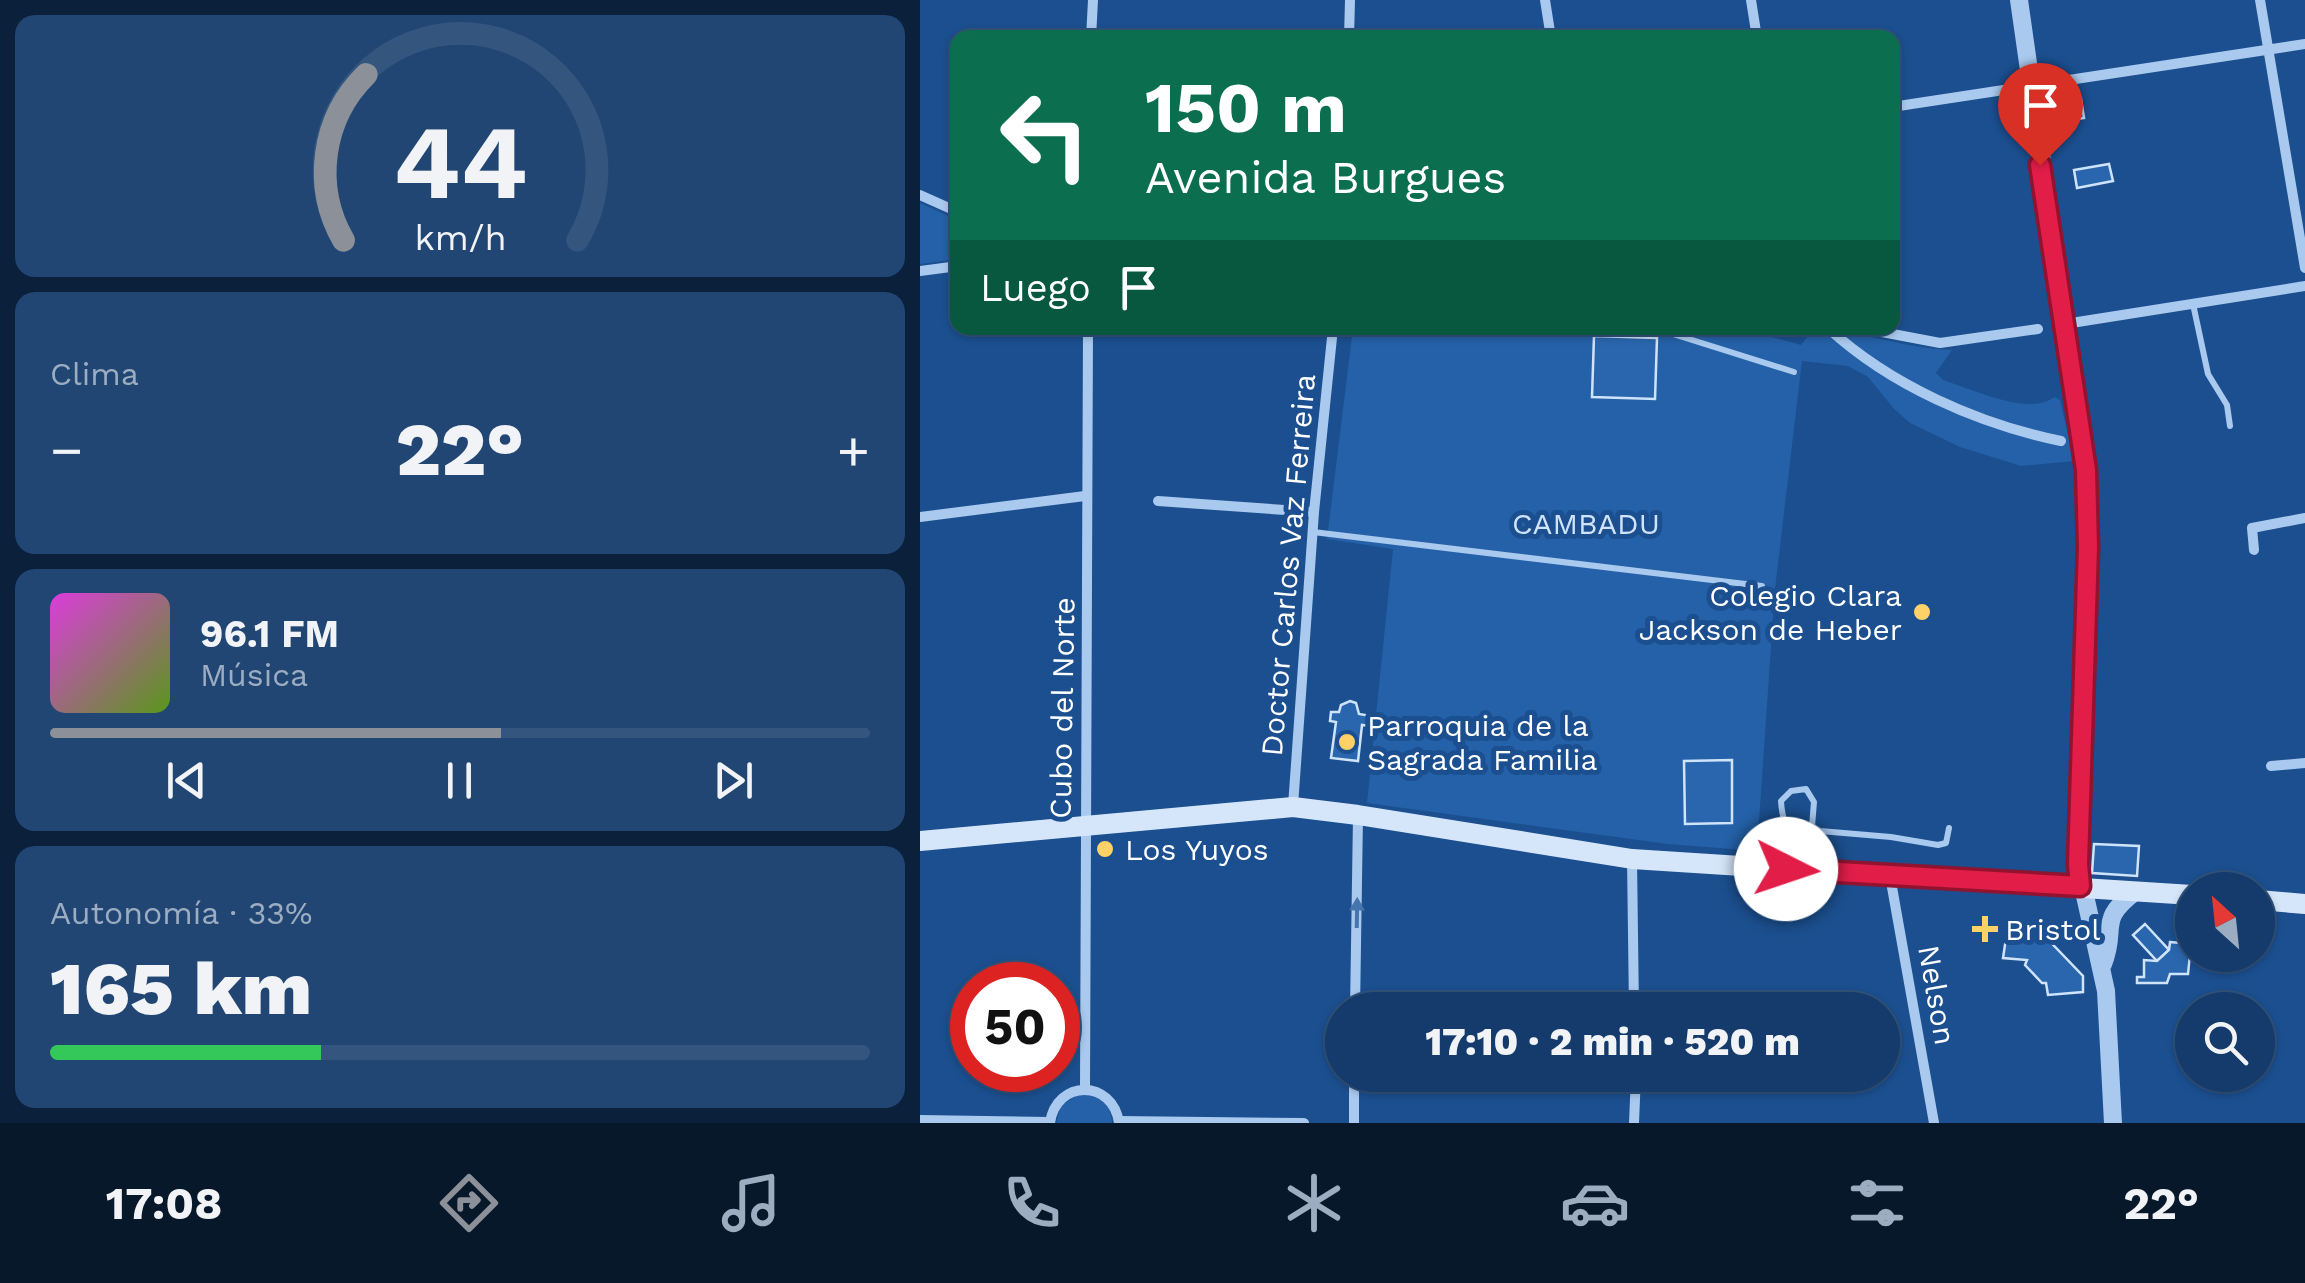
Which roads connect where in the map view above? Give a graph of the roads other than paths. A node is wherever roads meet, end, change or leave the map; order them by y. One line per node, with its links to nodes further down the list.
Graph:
1 (1093, 0): 7 (street)
2 (1350, 0): 8 (street)
3 (1545, 0): 9 (street)
4 (1751, 0): 10 (street)
5 (2019, 0): 13 (street)
6 (2260, 0): 12 (street)
7 (1091, 30)
8 (1349, 30)
9 (1550, 30)
10 (1756, 30)
11 (2305, 44): 12 (street)
12 (2268, 49): 13 (street); 18 (street)
13 (2029, 86): 14 (street); 22 (street)
14 (1900, 106)
15 (920, 195): 16 (street)
16 (950, 208)
17 (950, 267): 19 (street)
18 (2305, 268)
19 (920, 272)
20 (2305, 286): 21 (street)
21 (2193, 304): 22 (street); 30 (lane)
22 (2065, 324): 52 (street)
23 (2038, 329): 28 (street)
24 (1088, 335): 32 (street, Cubo del Norte)
25 (1332, 335): 34 (street, Doctor Carlos Vaz Ferreira)
26 (1676, 335): 29 (lane)
27 (1838, 335): 31 (street)
28 (1896, 335)
29 (1794, 372)
30 (2230, 426)
31 (2061, 441)
32 (1086, 496): 35 (street); 44 (street, Cubo del Norte)
33 (1158, 501): 34 (street)
34 (1314, 512): 37 (street, Doctor Carlos Vaz Ferreira)
35 (920, 517)
36 (2305, 518): 38 (street)
37 (1313, 532): 39 (lane); 42 (street, Doctor Carlos Vaz Ferreira)
38 (2254, 550)
39 (1762, 586)
40 (2305, 763): 41 (street)
41 (2270, 766)
42 (1293, 808): 43 (main road); 44 (main road)
43 (1358, 815): 49 (main road); 58 (street, one-way to 43)
44 (1085, 825): 48 (main road); 60 (street, Cubo del Norte)
45 (1812, 826): 46 (lane); 47 (lane); 47 (lane)
46 (1950, 828)
47 (1791, 835): 50 (lane)
48 (920, 841)
49 (1632, 859): 50 (main road); 59 (street)
50 (1786, 869): 51 (main road)
51 (1890, 876): 52 (main road); 69 (street, Nelson)
52 (2080, 886): 53 (main road); 57 (street)
53 (2136, 891): 54 (main road); 57 (street)
54 (2175, 894)
55 (2275, 901): 56 (main road)
56 (2305, 904)
57 (2102, 969): 70 (street)
58 (1356, 992)
59 (1634, 992)
60 (1085, 1088): 64 (street); 65 (street)
61 (1354, 1092): 67 (street)
62 (1635, 1092): 68 (street)
63 (920, 1120): 64 (street)
64 (1050, 1122)
65 (1119, 1122): 66 (street)
66 (1304, 1123)
67 (1354, 1123)
68 (1634, 1123)
69 (1934, 1123)
70 (2113, 1123)

